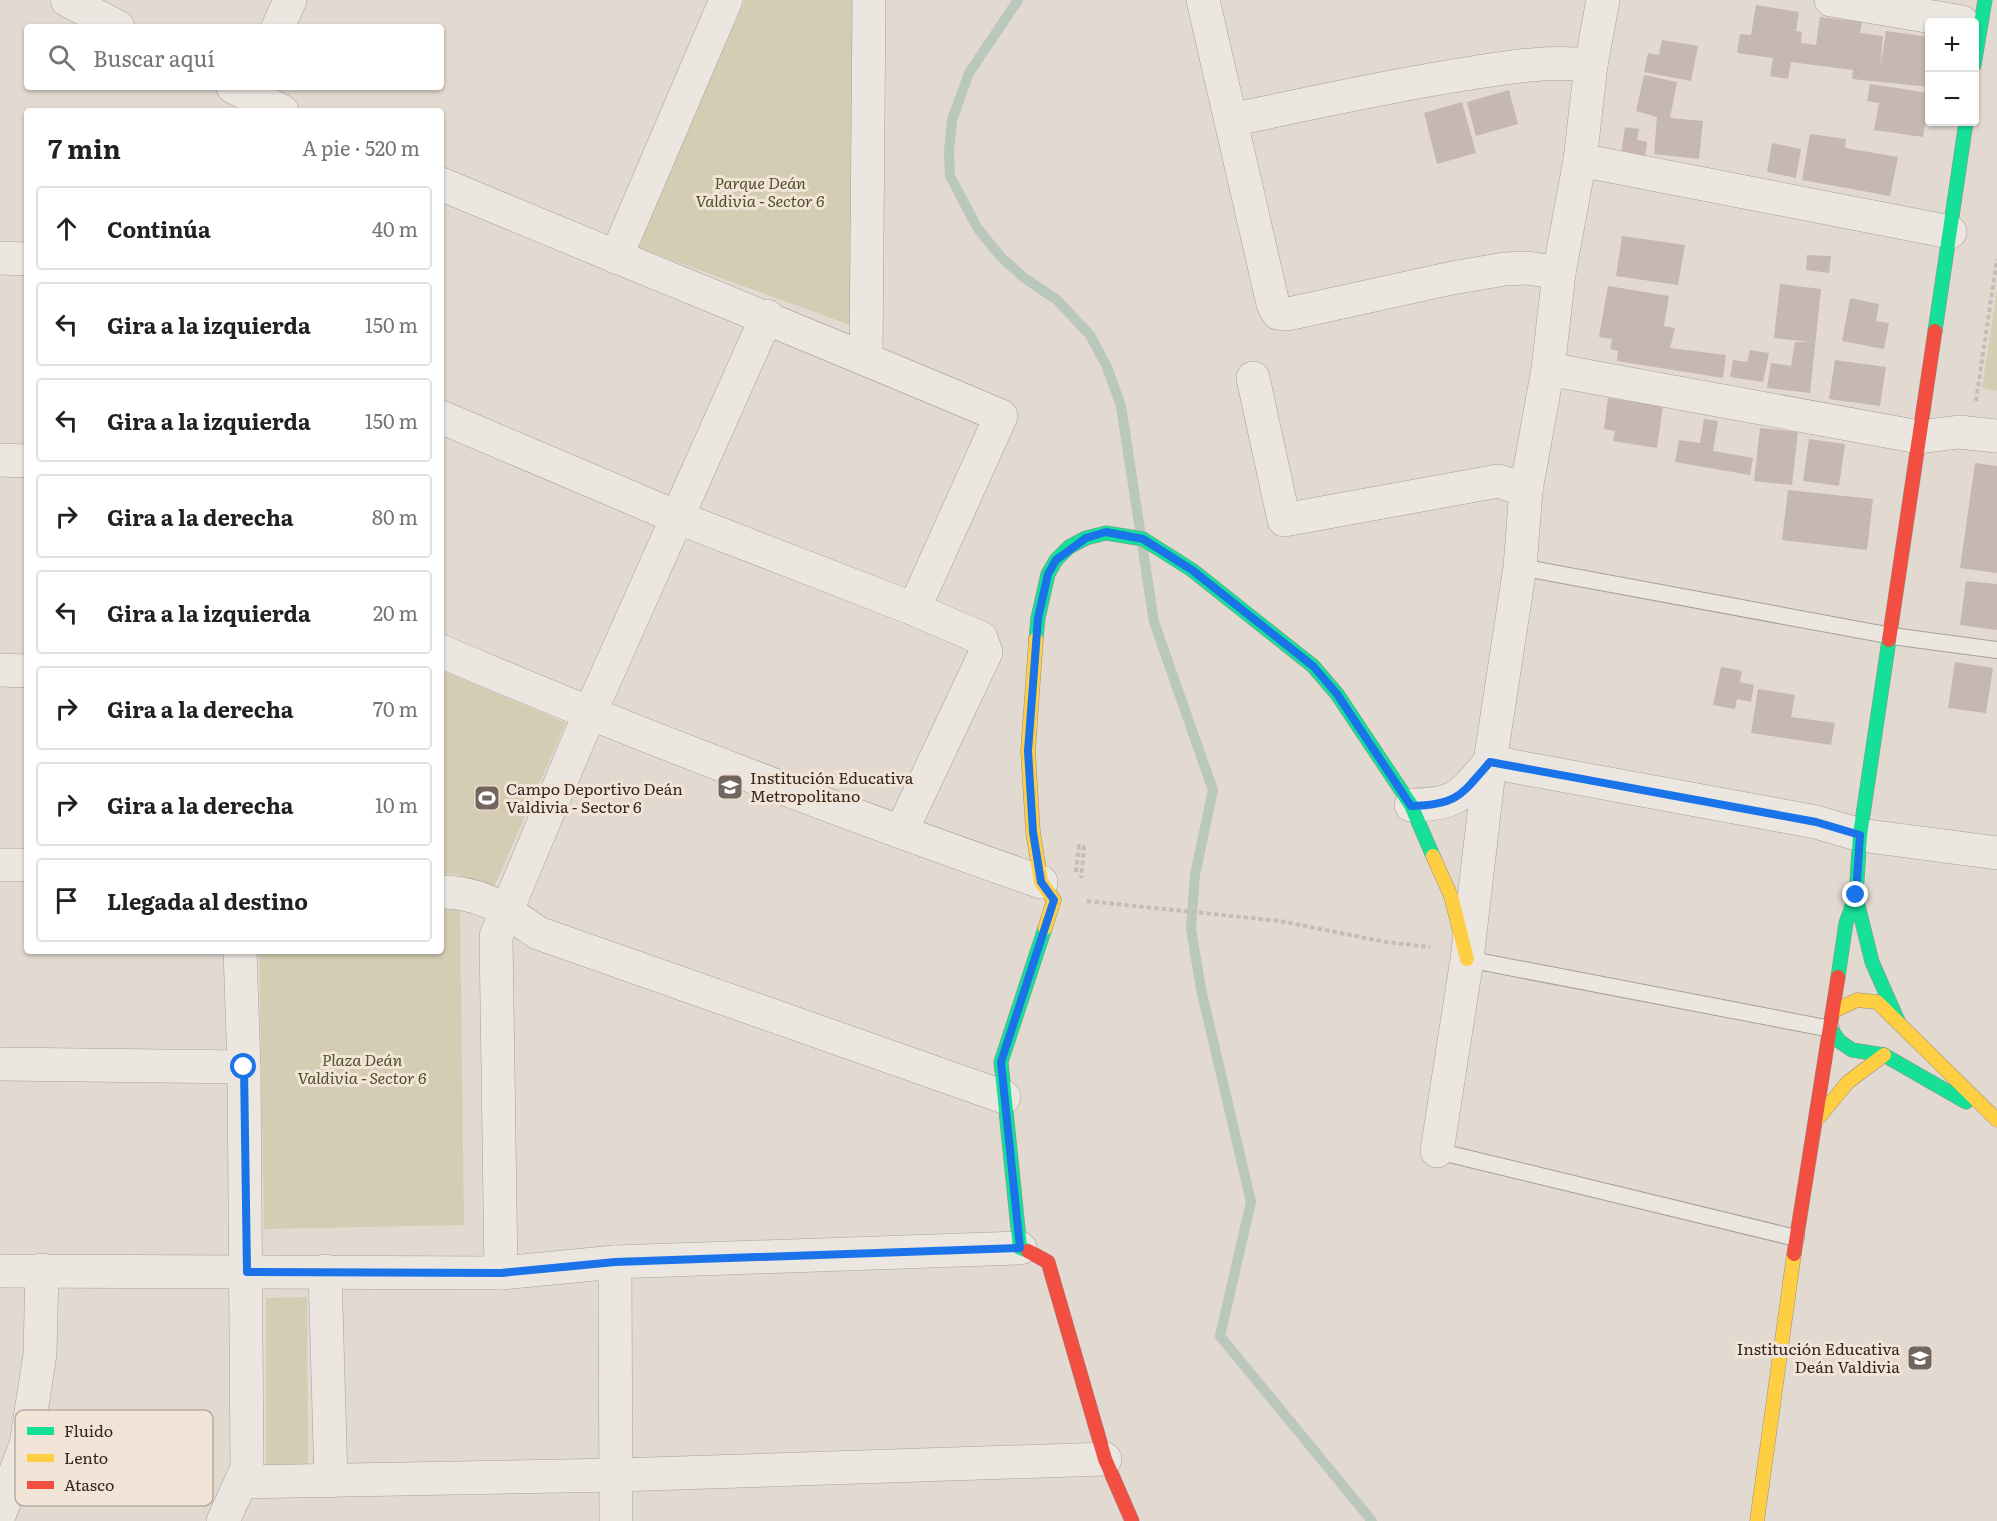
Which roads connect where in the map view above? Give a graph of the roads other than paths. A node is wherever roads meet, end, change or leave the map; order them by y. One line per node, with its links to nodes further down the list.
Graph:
1 (67, 0): 9 (street)
2 (290, 0): 10 (street)
3 (726, 0): 19 (street)
4 (869, 0): 24 (street)
5 (1203, 0): 14 (street)
6 (1603, 0): 11 (street)
7 (1831, 0): 8 (street)
8 (1980, 20)
9 (112, 24)
10 (279, 24)
11 (1591, 65): 14 (street); 16 (street)
12 (244, 95): 13 (street)
13 (275, 108)
14 (1231, 120): 22 (street)
15 (1965, 126): 18 (street)
16 (1580, 160): 18 (street); 22 (street)
17 (444, 185): 19 (street)
18 (1950, 232): 28 (street)
19 (616, 257): 23 (street)
20 (0, 258): 21 (street)
21 (24, 259)
22 (1559, 273): 25 (street)
23 (767, 316): 24 (street); 33 (street)
24 (866, 358): 35 (street)
25 (1548, 369): 28 (street); 32 (street)
26 (1253, 378): 32 (street)
27 (444, 418): 33 (street)
28 (1919, 436): 29 (street); 36 (street)
29 (1997, 436)
30 (0, 460): 31 (street)
31 (24, 461)
32 (1526, 490): 34 (street)
33 (679, 518): 35 (street); 41 (street)
34 (1520, 567): 36 (lane); 42 (street)
35 (914, 609): 44 (street)
36 (1892, 636): 37 (lane); 45 (street)
37 (1997, 650)
38 (444, 652): 41 (street)
39 (0, 670): 40 (street)
40 (24, 671)
41 (589, 715): 44 (street); 52 (street)
42 (1490, 762): 43 (street); 45 (street); 54 (street)
43 (1411, 806): 49 (street); 54 (street)
44 (901, 832): 49 (street)
45 (1860, 835): 46 (street); 51 (street)
46 (1997, 853)
47 (0, 865): 48 (street)
48 (24, 866)
49 (1041, 882): 61 (street)
50 (444, 892): 52 (street)
51 (1856, 895): 55 (street); 56 (street)
52 (505, 910): 61 (street); 72 (street)
53 (240, 954): 60 (street)
54 (1467, 959): 57 (lane); 64 (street)
55 (1834, 1011): 56 (street); 57 (street)
56 (1898, 1023): 62 (street)
57 (1831, 1029): 58 (street); 63 (street)
58 (1884, 1055): 62 (street); 63 (street)
59 (0, 1064): 60 (street)
60 (244, 1067): 71 (street)
61 (1004, 1097): 66 (street)
62 (1993, 1117)
63 (1817, 1120): 65 (street)
64 (1437, 1151): 65 (lane)
65 (1796, 1238): 83 (street)
66 (1020, 1248): 67 (street); 74 (street)
67 (615, 1262): 72 (street); 76 (street)
68 (42, 1270): 69 (street); 71 (street); 73 (street)
69 (0, 1271)
70 (325, 1271): 71 (street); 72 (street); 77 (street)
71 (247, 1272): 78 (street)
72 (501, 1273)
73 (31, 1410)
74 (1105, 1459): 76 (street); 82 (street)
75 (15, 1473): 79 (street)
76 (616, 1475): 77 (street); 81 (street)
77 (331, 1481): 78 (street)
78 (243, 1482): 80 (street)
79 (0, 1513)
80 (223, 1521)
81 (616, 1521)
82 (1132, 1521)
83 (1757, 1521)

